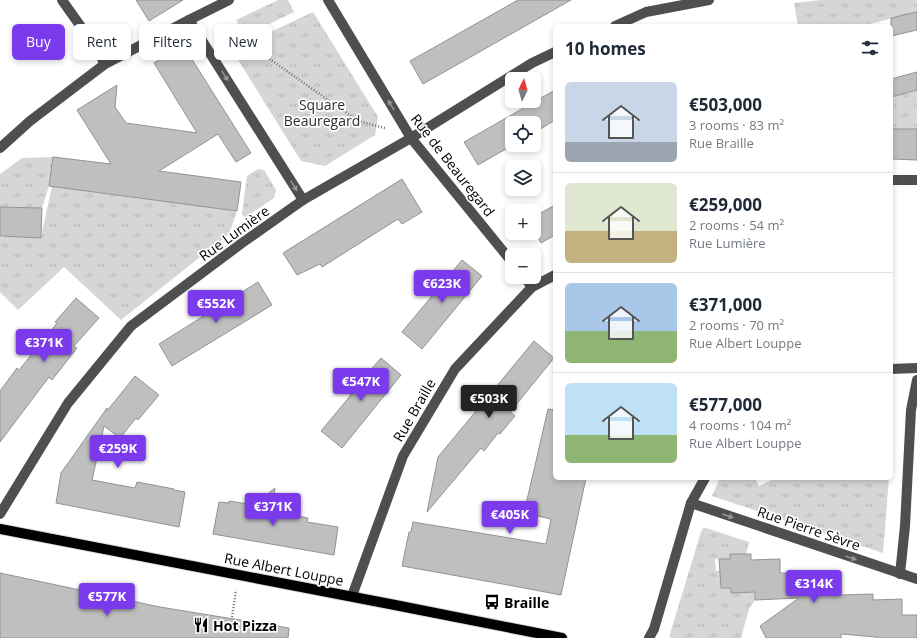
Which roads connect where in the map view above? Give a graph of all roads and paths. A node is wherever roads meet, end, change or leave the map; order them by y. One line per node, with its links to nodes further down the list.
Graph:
1 (62, 0): 9 (street)
2 (229, 0): 5 (street)
3 (328, 0): 11 (street, Rue de Beauregard, one-way to 3)
4 (709, 0): 6 (street)
5 (189, 20): 9 (street); 15 (street, one-way to 15)
6 (619, 24)
7 (553, 53): 11 (street, Rue Lumière)
8 (271, 60): 10 (path)
9 (105, 64): 12 (street)
10 (386, 128)
11 (411, 138): 15 (street, Rue Lumière); 16 (street, Rue de Beauregard)
12 (0, 148)
13 (893, 180): 14 (street)
14 (917, 180)
15 (303, 200): 25 (street, Rue Lumière)
16 (505, 253)
17 (553, 276): 19 (street, Rue Braille)
18 (530, 284): 19 (street)
19 (532, 287): 30 (street, Rue Braille)
20 (917, 368): 21 (street)
21 (893, 369)
22 (917, 380): 27 (street)
23 (704, 480): 24 (street)
24 (692, 503): 27 (street, Rue Pierre Sèvre, one-way to 27); 33 (street)
25 (0, 514)
26 (0, 529): 28 (main road, Rue Albert Louppe)
27 (900, 574): 29 (street, Rue Pierre Sèvre)
28 (239, 575): 30 (main road, Rue Albert Louppe); 31 (path)
29 (917, 579)
30 (352, 596): 32 (main road, Rue Albert Louppe)
31 (232, 617)
32 (562, 638)
33 (650, 638)

